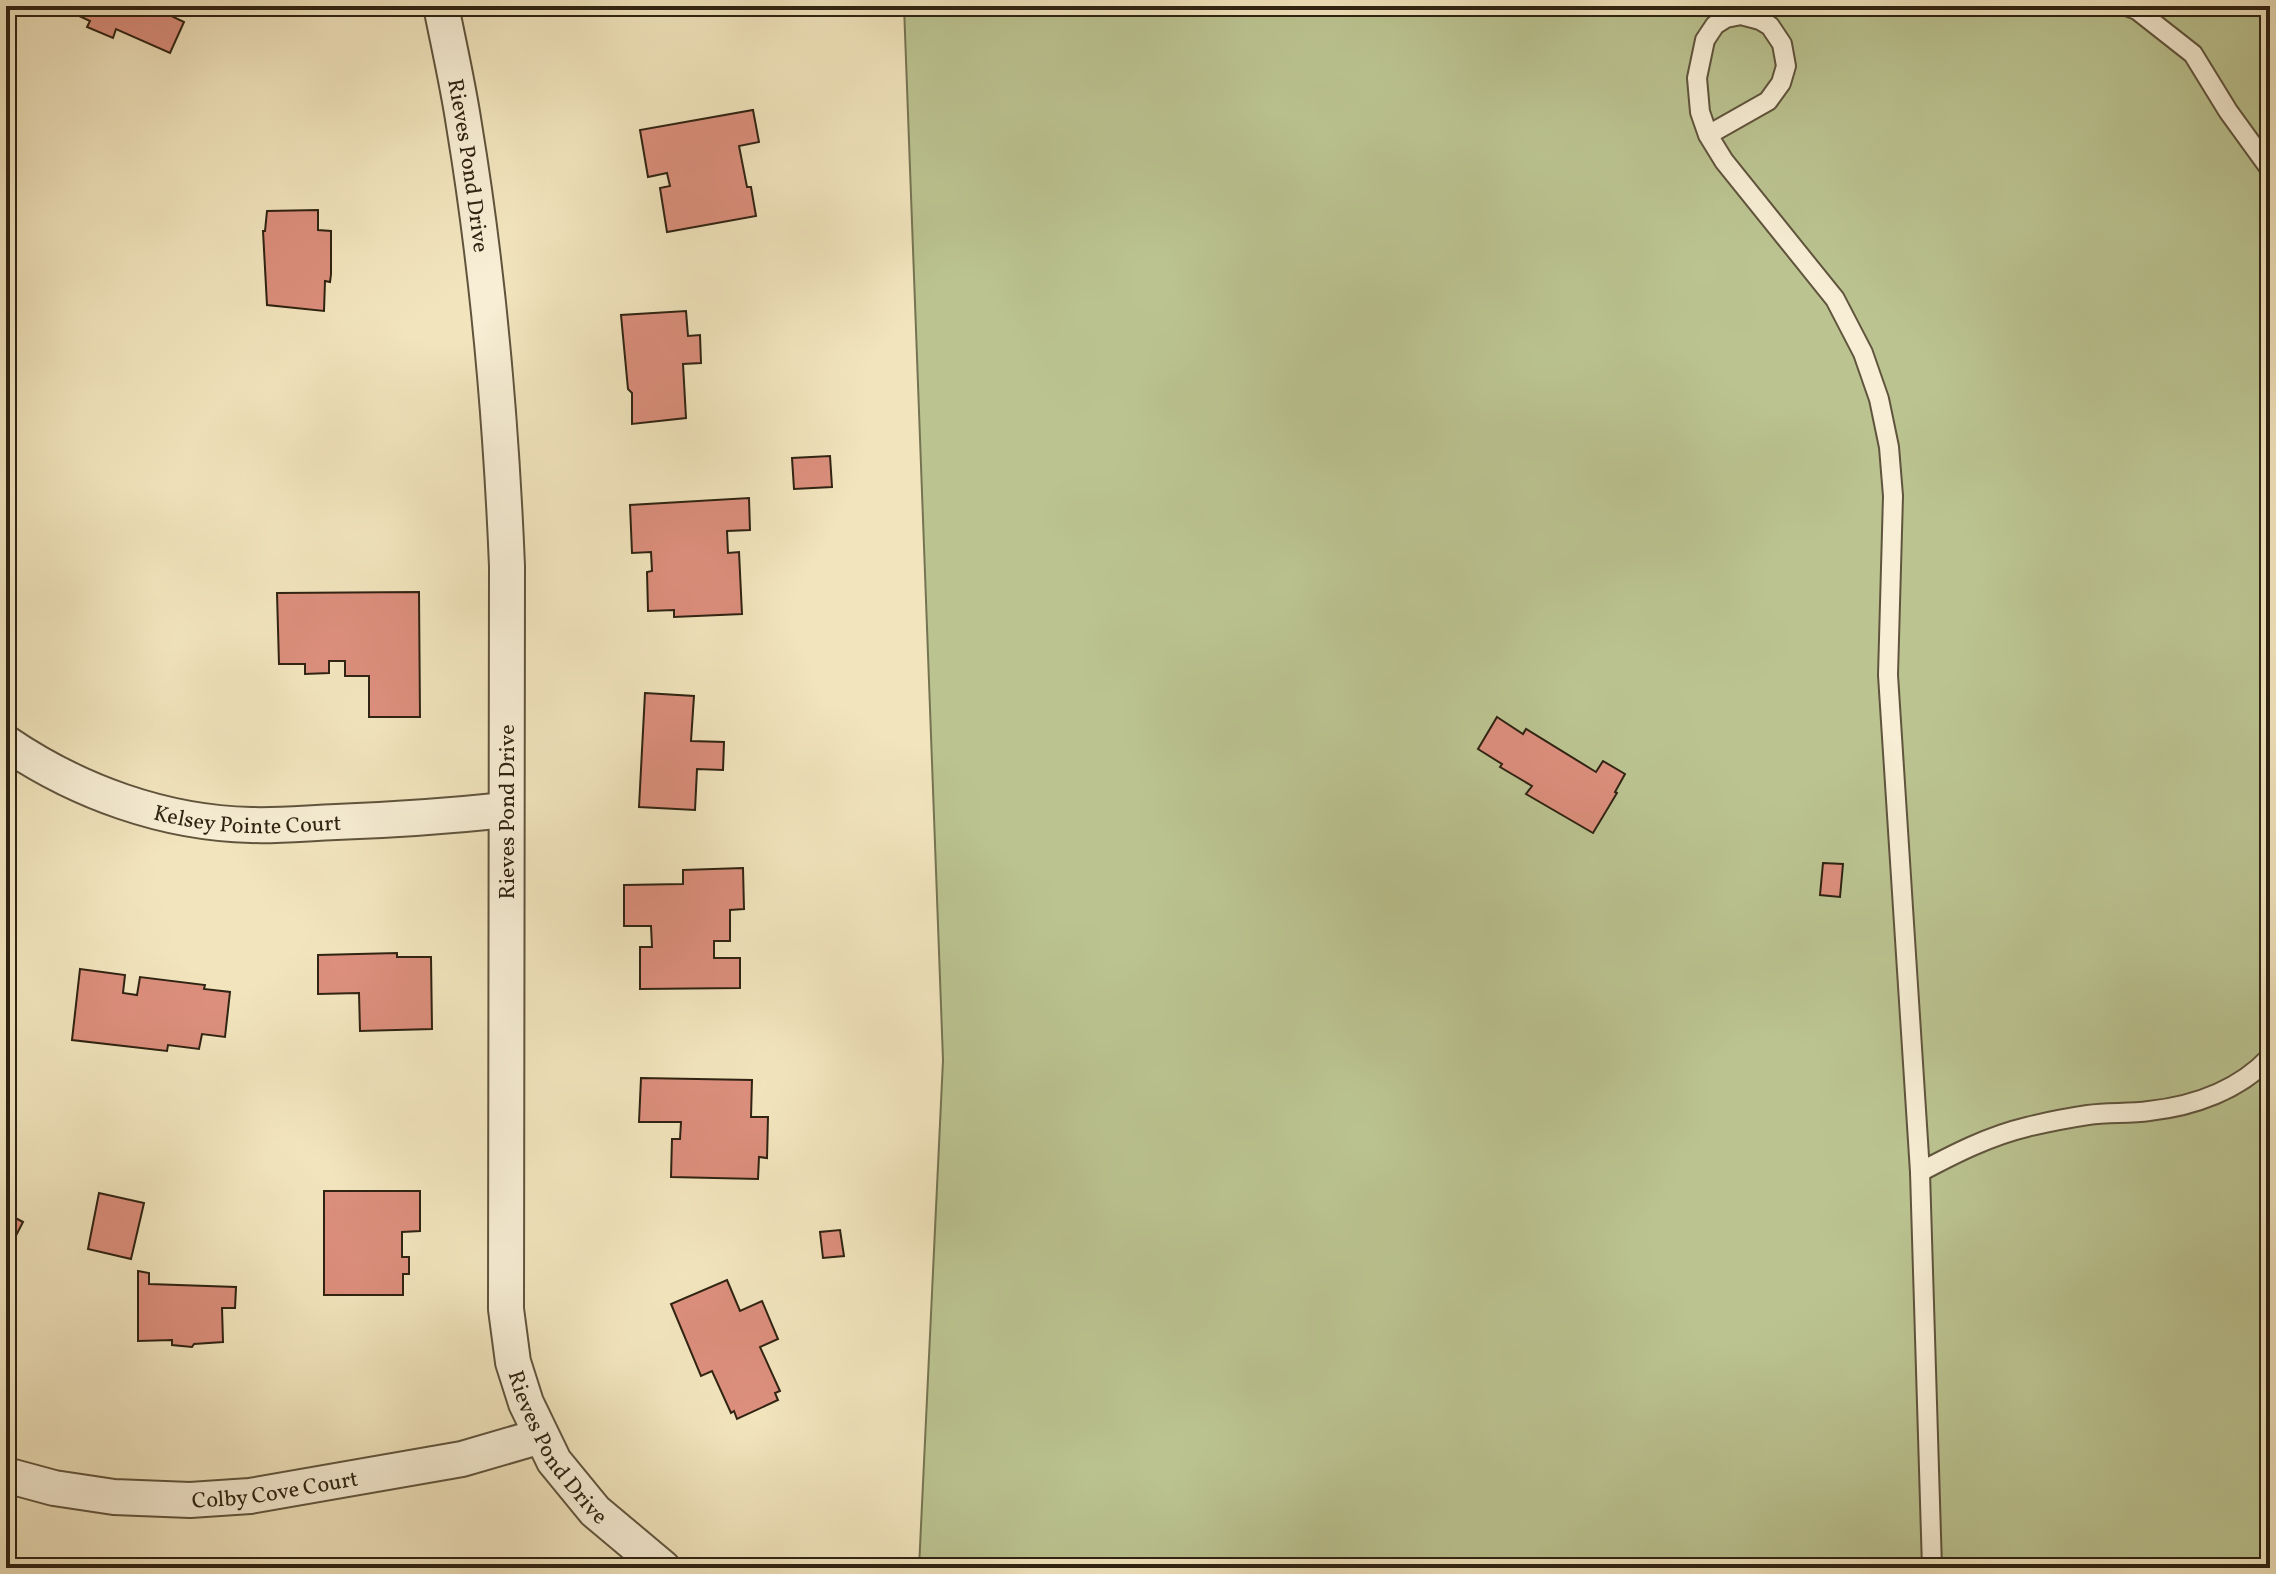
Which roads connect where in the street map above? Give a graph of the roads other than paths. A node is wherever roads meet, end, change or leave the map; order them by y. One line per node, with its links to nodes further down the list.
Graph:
1 (441, 6): 6 (street, Rieves Pond Drive)
2 (2126, 6): 4 (lane)
3 (1708, 135): 3 (lane); 8 (lane)
4 (2270, 169)
5 (6, 743): 6 (street, Kelsey Pointe Court)
6 (506, 810): 9 (street, Rieves Pond Drive)
7 (2270, 1057): 8 (lane)
8 (1920, 1172): 12 (lane)
9 (541, 1436): 10 (street, Colby Cove Court); 11 (street, Rieves Pond Drive)
10 (6, 1475)
11 (663, 1568)
12 (1932, 1568)

